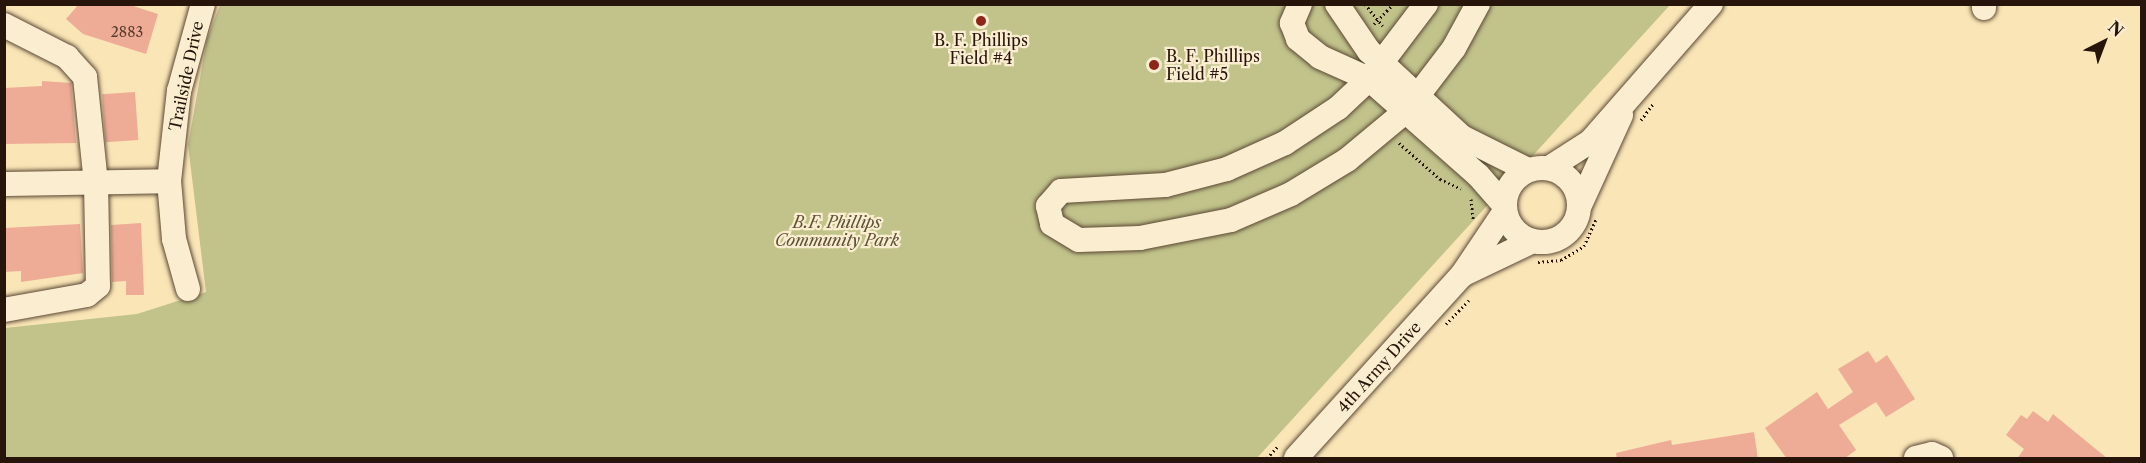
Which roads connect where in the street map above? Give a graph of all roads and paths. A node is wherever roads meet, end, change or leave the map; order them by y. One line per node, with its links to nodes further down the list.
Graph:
1 (202, 4): 18 (street, Trailside Drive)
2 (1300, 4): 12 (street)
3 (1337, 4): 11 (street)
4 (1365, 4): 9 (path)
5 (1393, 4): 9 (path)
6 (1426, 4): 12 (street)
7 (1478, 4): 15 (street)
8 (1712, 4): 14 (street, 4th Army Drive)
9 (1380, 21): 11 (path)
10 (4, 25): 19 (street)
11 (1359, 32): 12 (street)
12 (1376, 71): 15 (street); 15 (street)
13 (1658, 99): 16 (path)
14 (1627, 100): 17 (street, 4th Army Drive); 22 (street, 4th Army Drive)
15 (1412, 104): 17 (street); 21 (street)
16 (1635, 130)
17 (1539, 169): 21 (street, 4th Army Drive); 22 (street)
18 (170, 181): 19 (street); 25 (street, Trailside Drive)
19 (96, 183): 20 (street); 26 (street)
20 (4, 184)
21 (1505, 209): 23 (street); 24 (street, 4th Army Drive)
22 (1589, 210): 23 (street, 4th Army Drive); 23 (path)
23 (1529, 252): 24 (street, 4th Army Drive)
24 (1469, 284): 27 (path); 28 (street, 4th Army Drive)
25 (188, 289)
26 (4, 310)
27 (1450, 324)
28 (1296, 459)

